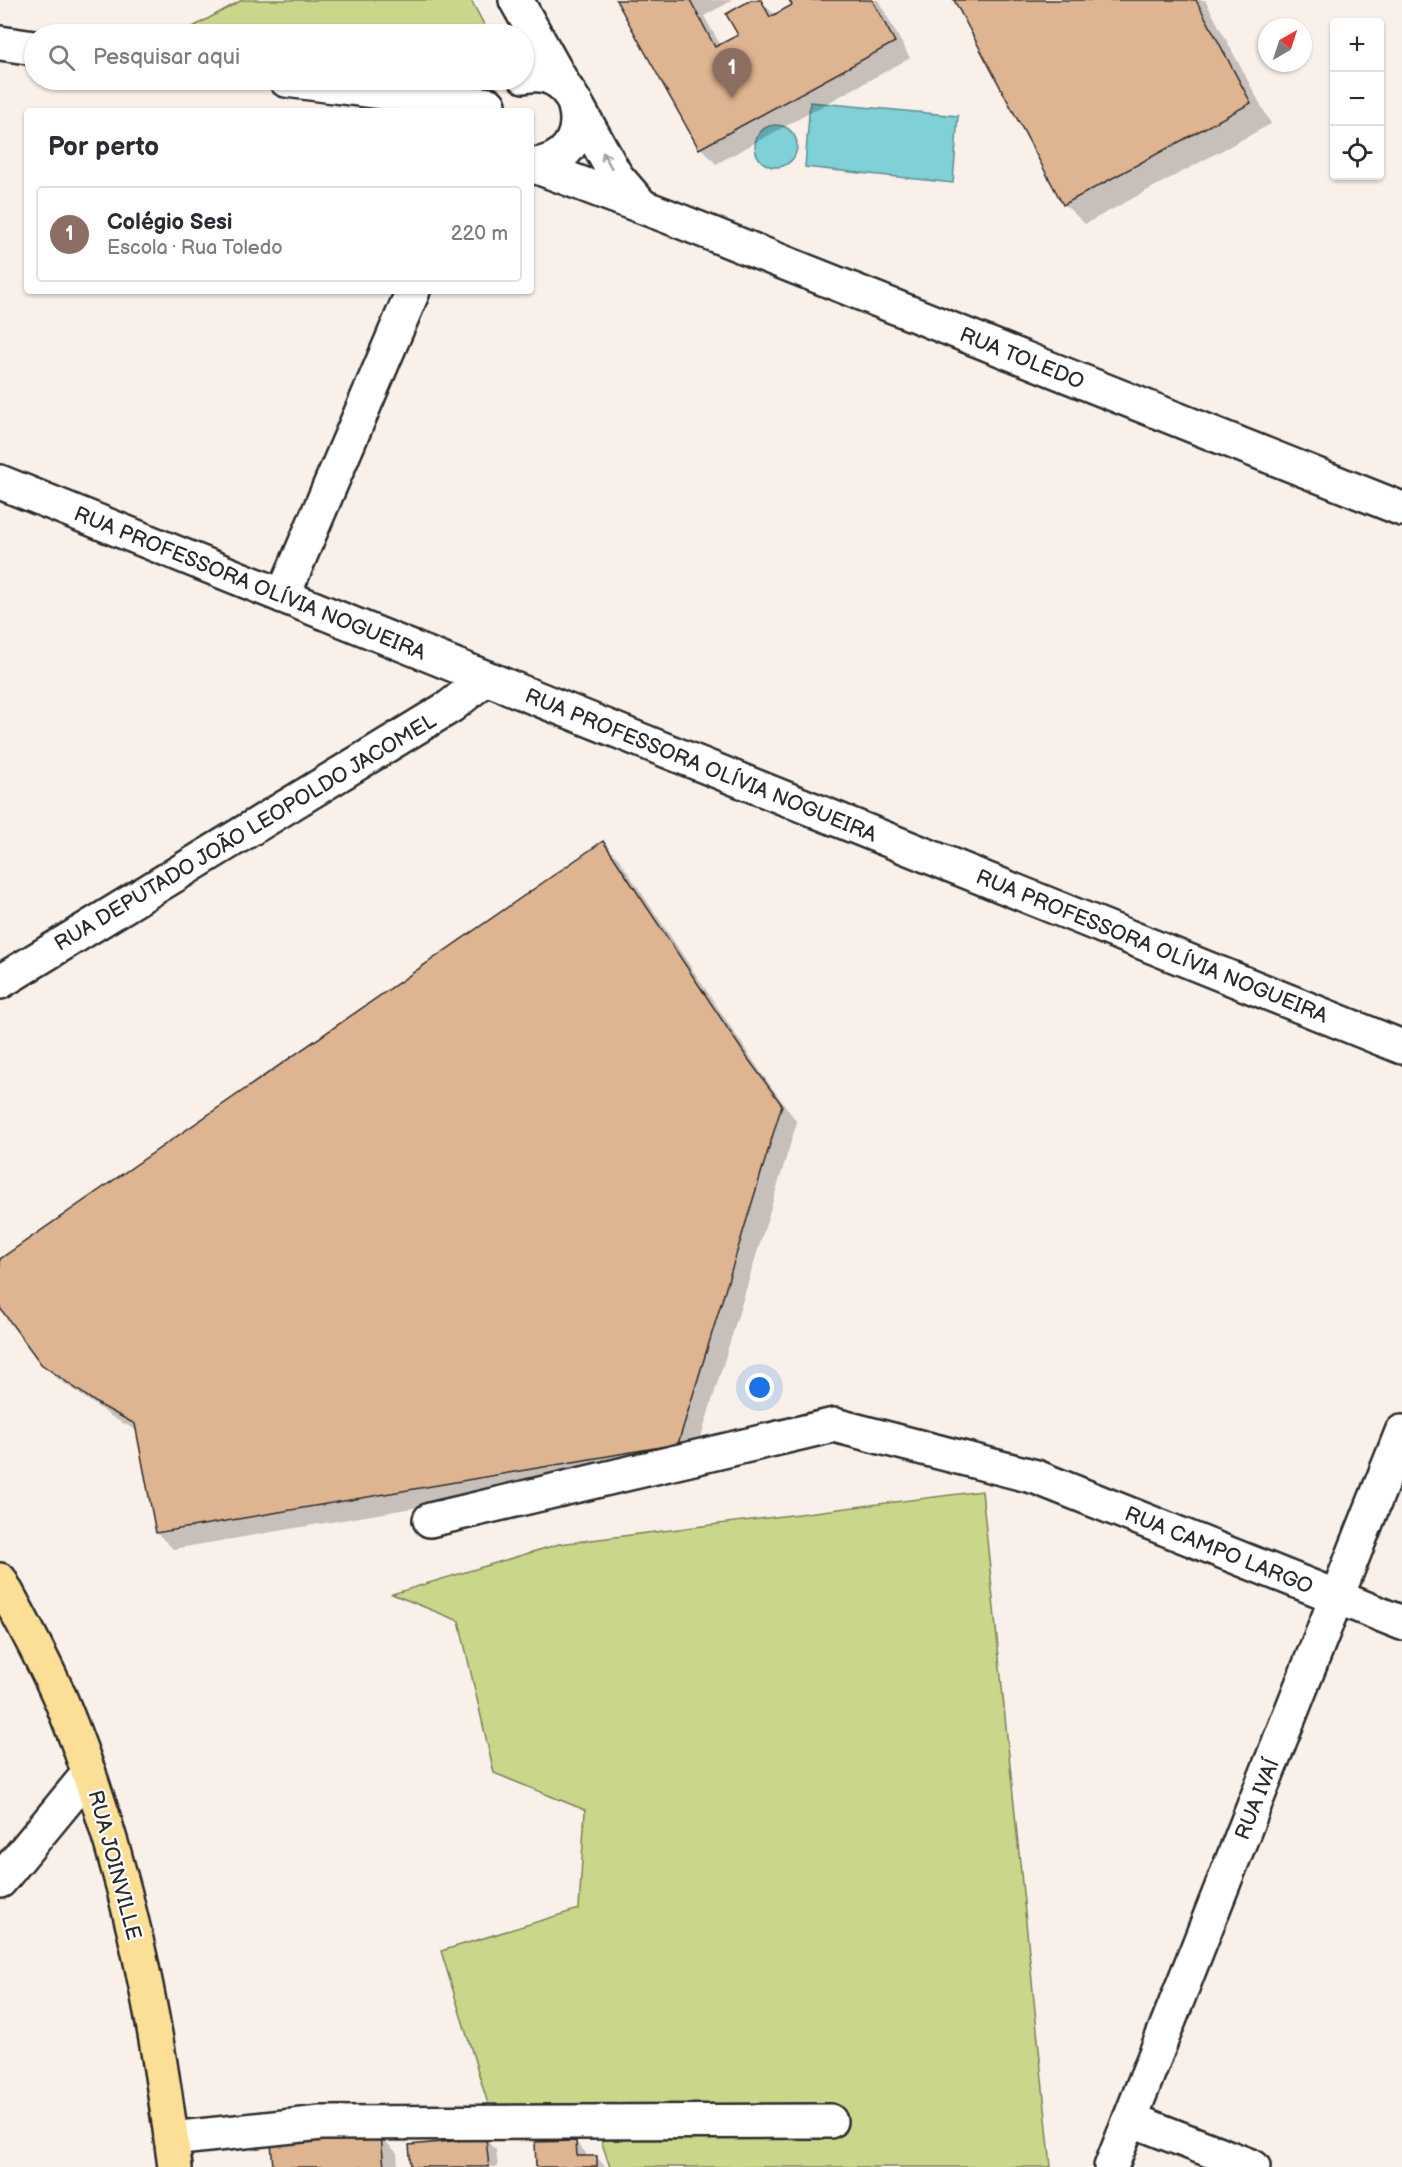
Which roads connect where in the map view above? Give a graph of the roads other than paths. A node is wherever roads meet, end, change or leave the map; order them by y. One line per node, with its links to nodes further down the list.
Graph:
1 (534, 38): 7 (street, RUA TOLEDO)
2 (0, 44): 3 (street)
3 (24, 47)
4 (534, 79): 7 (street)
5 (445, 90): 6 (street)
6 (493, 93)
7 (571, 96): 8 (street); 10 (street, RUA TOLEDO, one-way to 7)
8 (534, 165)
9 (534, 166): 10 (street, RUA TOLEDO)
10 (642, 206): 13 (street, RUA TOLEDO)
11 (412, 294): 14 (street)
12 (0, 482): 14 (street, RUA PROFESSORA OLÍVIA NOGUEIRA)
13 (1402, 509)
14 (283, 596): 15 (street, RUA PROFESSORA OLÍVIA NOGUEIRA)
15 (486, 678): 16 (street, RUA DEPUTADO JOÃO LEOPOLDO JACOMEL); 17 (street, RUA PROFESSORA OLÍVIA NOGUEIRA)
16 (0, 982)
17 (1402, 1047)
18 (1402, 1432): 21 (street, RUA IVAÍ)
19 (430, 1520): 21 (street, RUA CAMPO LARGO)
20 (0, 1580): 23 (main road, RUA JOINVILLE)
21 (1337, 1597): 22 (street, RUA CAMPO LARGO); 25 (street, RUA IVAÍ)
22 (1402, 1623)
23 (89, 1773): 24 (street); 27 (main road, RUA JOINVILLE)
24 (0, 1881)
25 (1130, 2119): 28 (street, RUA IVAÍ); 29 (street)
26 (830, 2121): 27 (street)
27 (173, 2153)
28 (1111, 2167)
29 (1253, 2167)

